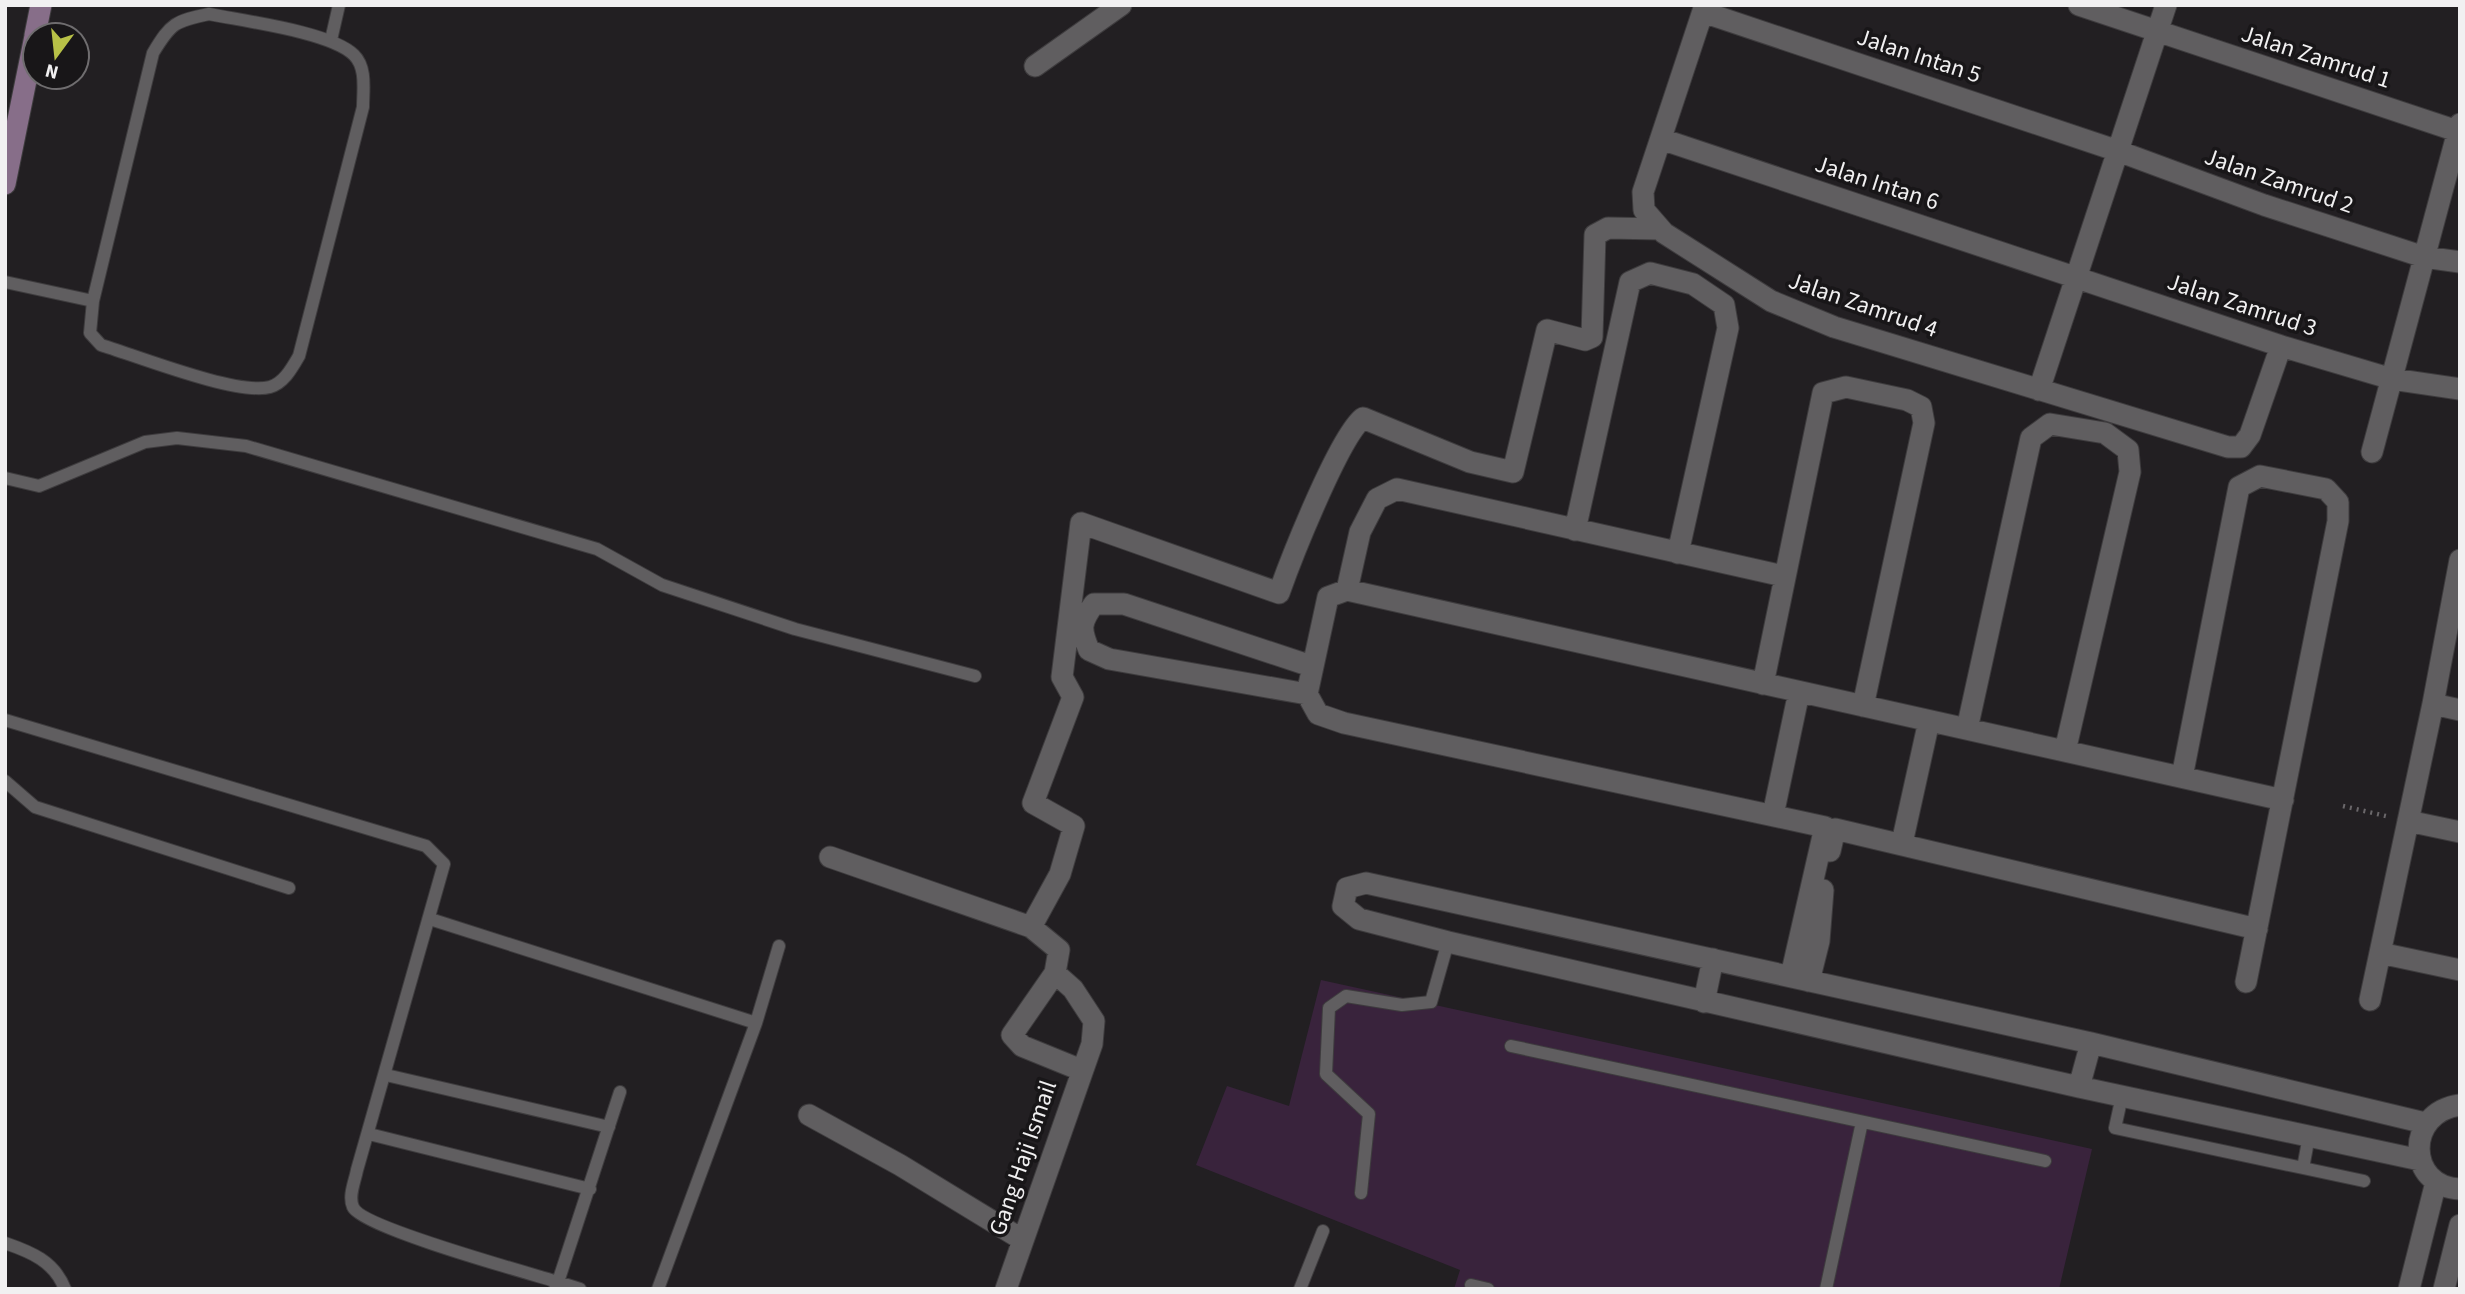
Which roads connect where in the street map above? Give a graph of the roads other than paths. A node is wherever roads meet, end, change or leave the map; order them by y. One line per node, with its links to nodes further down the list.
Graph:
1 (339, 5): 7 (lane)
2 (1121, 5): 8 (street)
3 (2079, 5): 6 (street, Jalan Zamrud 1)
4 (2166, 5): 6 (street)
5 (1704, 9): 12 (street, Jalan Zamrud 4); 13 (street, Jalan Intan 5)
6 (2157, 31): 10 (street, Jalan Zamrud 1); 13 (street)
7 (331, 40): 20 (lane); 20 (lane)
8 (1035, 65)
9 (21, 89): 11 (main road)
10 (2459, 129): 16 (street)
11 (10, 131): 14 (main road)
12 (1661, 139): 15 (street, Jalan Zamrud 4); 18 (street, Jalan Intan 6)
13 (2118, 151): 16 (street, Jalan Zamrud 2); 18 (street)
14 (5, 184)
15 (1660, 229): 24 (street, Jalan Zamrud 4); 55 (street)
16 (2424, 257): 17 (street, Jalan Zamrud 2); 22 (street)
17 (2460, 261)
18 (2076, 278): 21 (street, Jalan Zamrud 3); 24 (street)
19 (5, 282): 20 (lane)
20 (93, 302)
21 (2281, 346): 22 (street, Jalan Zamrud 3); 24 (street, Jalan Zamrud 4)
22 (2392, 379): 23 (street, Jalan Zamrud 3); 25 (street)
23 (2460, 389)
24 (2039, 390)
25 (2372, 452)
26 (5, 478): 33 (lane)
27 (1575, 530): 28 (street); 28 (street); 31 (street)
28 (1678, 553): 30 (street)
29 (2460, 560): 37 (street)
30 (1783, 576): 34 (street); 38 (street)
31 (1347, 590): 32 (street); 34 (street)
32 (1311, 666): 36 (street); 36 (street)
33 (975, 676)
34 (1763, 684): 35 (street)
35 (1800, 692): 38 (street); 47 (street)
36 (1307, 694): 47 (street)
37 (2433, 704): 39 (street); 48 (street)
38 (1863, 706): 41 (street)
39 (2460, 709)
40 (5, 720): 54 (lane)
41 (1929, 720): 42 (street); 50 (street)
42 (1967, 729): 43 (street); 43 (street)
43 (2065, 751): 44 (street)
44 (2182, 777): 46 (street); 46 (street)
45 (5, 781): 53 (lane)
46 (2283, 800): 56 (street)
47 (1773, 815): 52 (street)
48 (2408, 821): 49 (street); 59 (street)
49 (2460, 832)
50 (1902, 842): 52 (street); 56 (street)
51 (830, 857): 55 (street)
52 (1819, 876): 63 (street)
53 (289, 888)
54 (430, 919): 67 (lane); 71 (lane)
55 (1031, 927): 62 (street)
56 (2258, 929): 64 (street)
57 (1448, 942): 60 (street); 66 (street); 89 (lane)
58 (779, 946): 67 (lane)
59 (2380, 953): 61 (street); 65 (street)
60 (1713, 959): 63 (street); 66 (street)
61 (2460, 970)
62 (1055, 973): 70 (street, Gang Haji Ismail); 70 (street)
63 (1800, 978): 68 (street)
64 (2246, 982)
65 (2370, 1000)
66 (1704, 1002): 72 (street)
67 (756, 1023): 98 (lane)
68 (2091, 1043): 72 (street); 78 (street)
69 (1511, 1045): 77 (lane)
70 (1081, 1070): 92 (street, Gang Haji Ismail)
71 (386, 1075): 79 (lane); 80 (lane)
72 (2080, 1087): 74 (street)
73 (620, 1092): 79 (lane)
74 (2122, 1096): 81 (street); 84 (lane)
75 (2460, 1105): 78 (street)
76 (809, 1115): 92 (street)
77 (1862, 1122): 83 (lane); 102 (lane)
78 (2425, 1123): 82 (street)
79 (609, 1127): 87 (lane)
80 (369, 1134): 87 (lane); 95 (lane)
81 (2309, 1136): 82 (street); 84 (lane)
82 (2420, 1160): 86 (street)
83 (2045, 1161)
84 (2303, 1168): 85 (lane)
85 (2364, 1181)
86 (2436, 1182): 88 (street); 103 (street)
87 (590, 1189): 95 (lane)
88 (2460, 1189)
89 (1361, 1193)
90 (2460, 1226): 104 (street)
91 (1323, 1231): 100 (lane)
92 (1023, 1240): 99 (street, Gang Haji Ismail)
93 (5, 1243): 96 (lane)
94 (1471, 1284): 101 (lane)
95 (557, 1285): 97 (lane)
96 (65, 1289)
97 (580, 1289)
98 (658, 1289)
99 (1006, 1289)
100 (1300, 1289)
101 (1488, 1289)
102 (1826, 1289)
103 (2409, 1289)
104 (2444, 1289)

